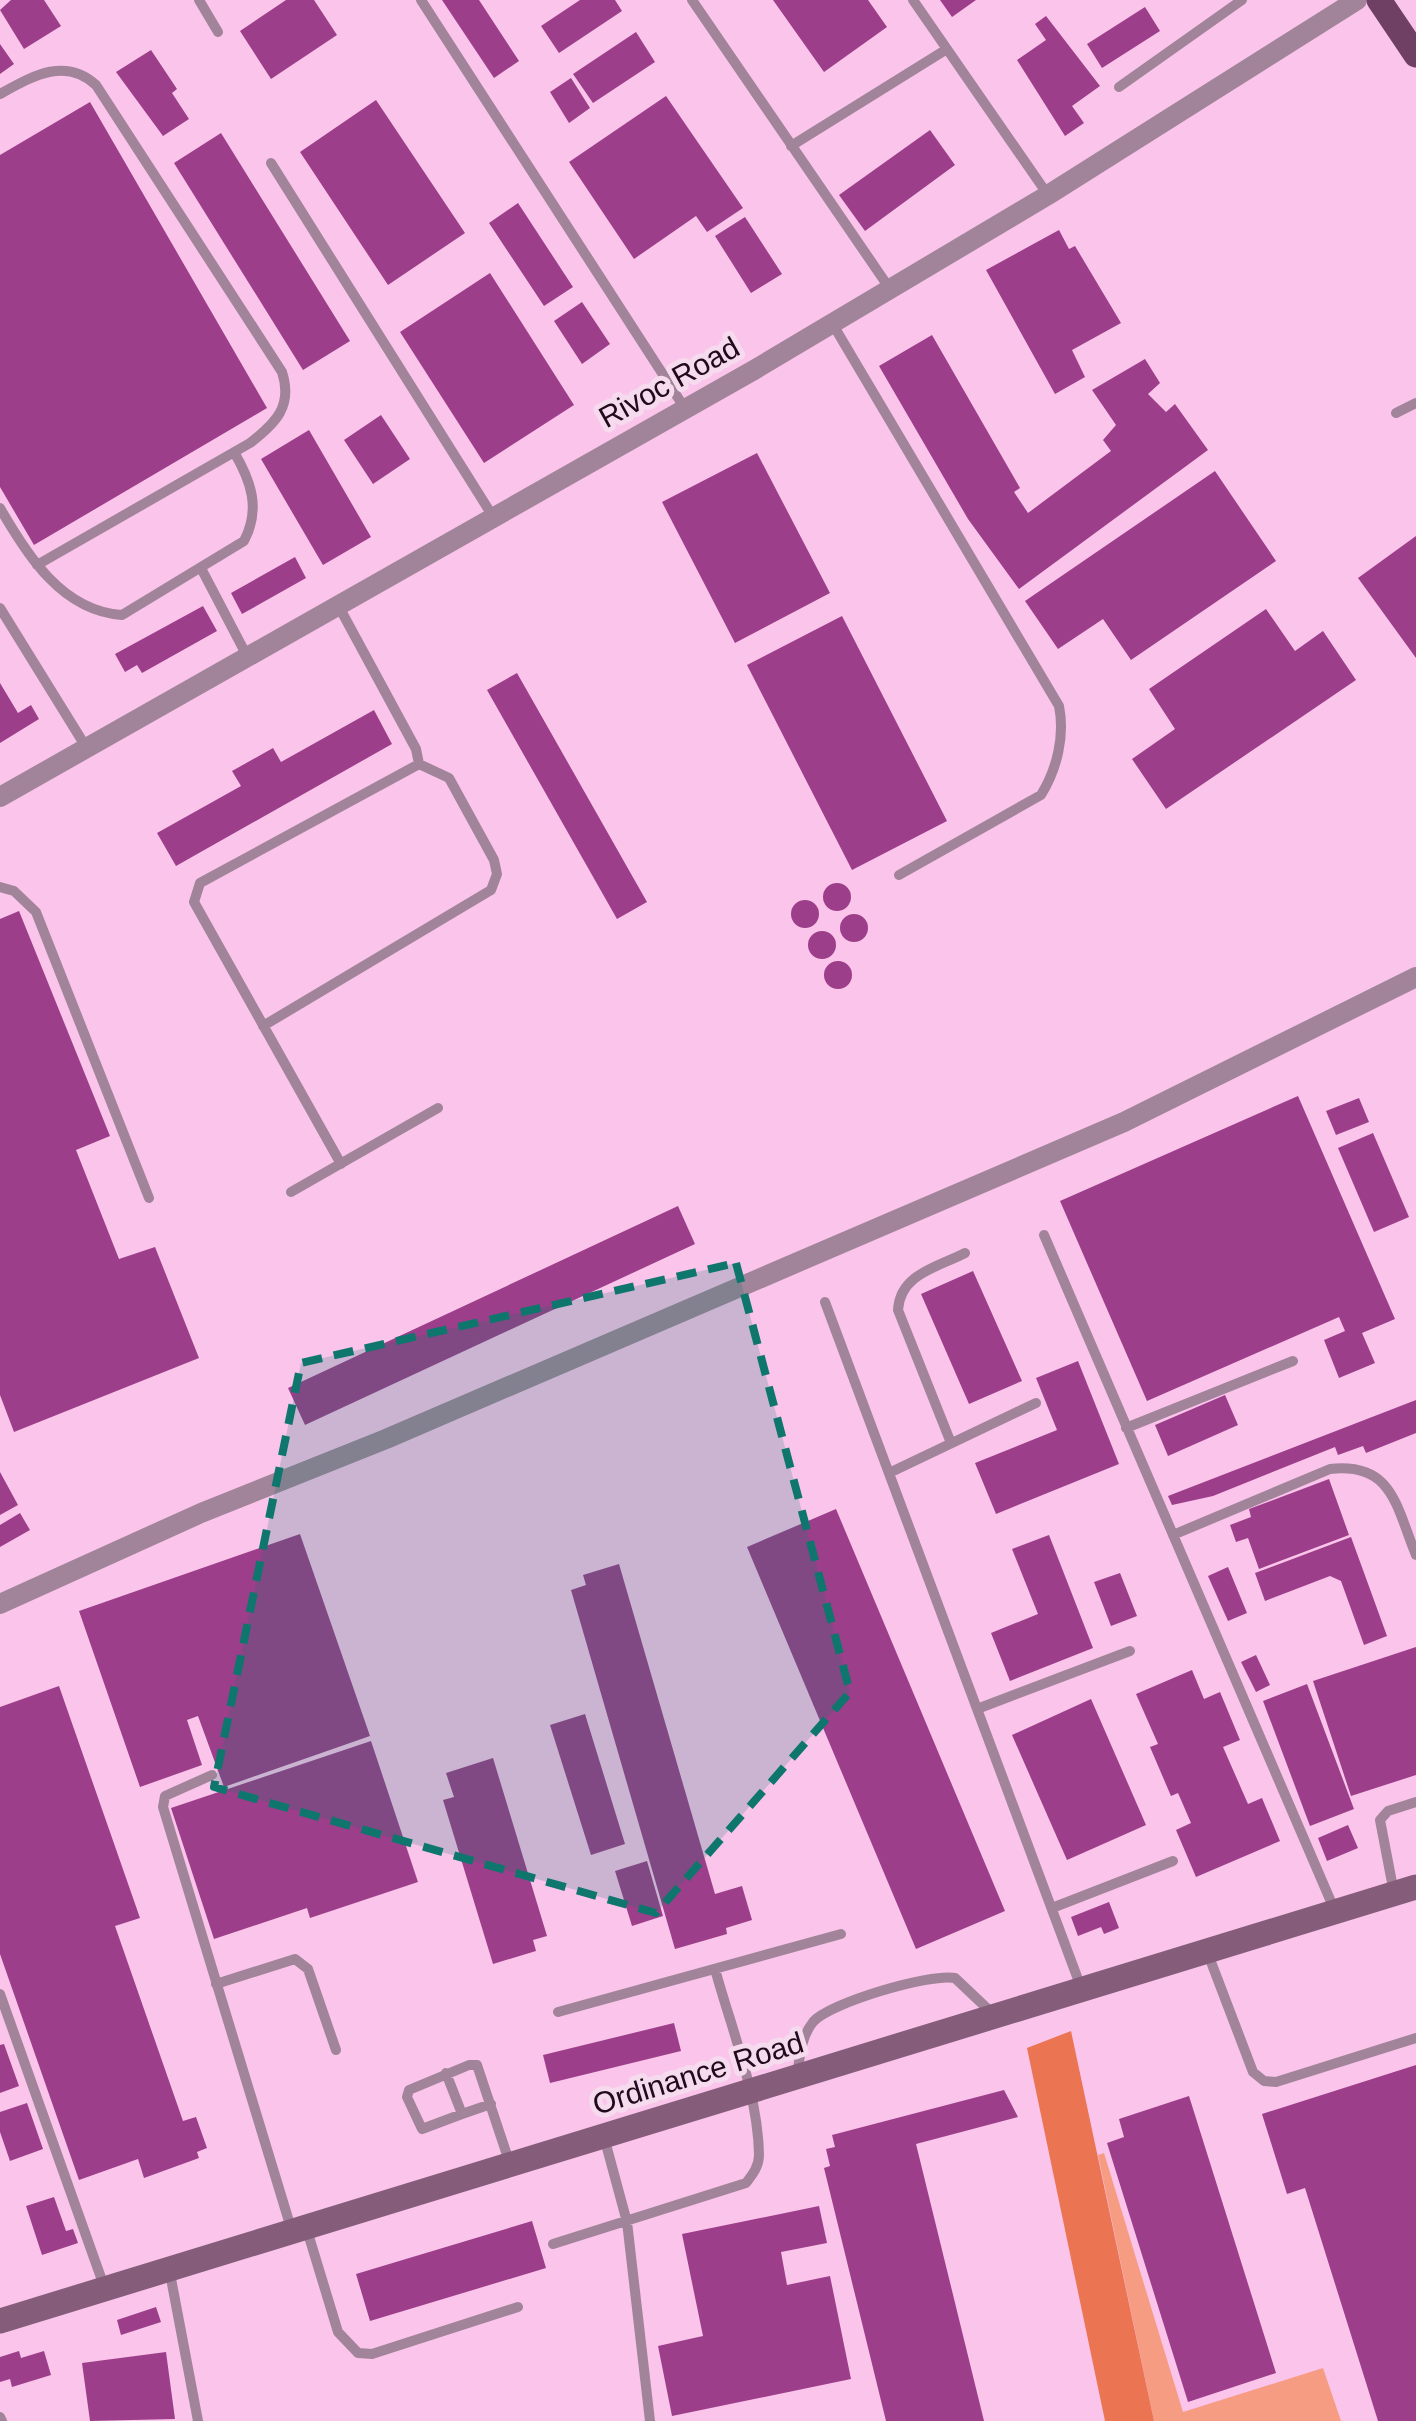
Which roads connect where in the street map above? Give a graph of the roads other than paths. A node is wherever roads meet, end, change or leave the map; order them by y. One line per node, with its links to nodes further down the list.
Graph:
1 (199, 0): 8 (lane)
2 (421, 0): 19 (lane)
3 (692, 0): 13 (lane)
4 (913, 0): 9 (lane)
5 (1242, 0): 11 (lane)
6 (1357, 0): 15 (street, Rivoc Road)
7 (1379, 0): 10 (main road)
8 (218, 32)
9 (947, 49): 13 (lane); 15 (lane)
10 (1416, 55)
11 (1118, 87)
12 (0, 94): 21 (lane)
13 (792, 146): 16 (lane)
14 (271, 163): 23 (lane)
15 (1048, 194): 16 (street, Rivoc Road)
16 (890, 289): 17 (street, Rivoc Road)
17 (832, 323): 19 (street, Rivoc Road); 32 (lane)
18 (1416, 403): 20 (lane)
19 (684, 407): 23 (street, Rivoc Road)
20 (1396, 413)
21 (234, 452): 24 (lane); 25 (lane)
22 (0, 508): 24 (lane)
23 (492, 515): 26 (street, Rivoc Road)
24 (36, 565): 25 (lane)
25 (202, 570): 28 (lane)
26 (337, 604): 28 (street, Rivoc Road); 30 (lane)
27 (0, 608): 29 (lane)
28 (247, 656): 29 (street, Rivoc Road)
29 (86, 747): 31 (street, Rivoc Road)
30 (418, 764): 35 (lane); 35 (lane)
31 (0, 797)
32 (899, 875)
33 (0, 888): 39 (lane)
34 (1416, 977): 50 (street)
35 (263, 1026): 37 (lane)
36 (438, 1108): 37 (lane)
37 (341, 1164): 38 (lane)
38 (291, 1192)
39 (149, 1198)
40 (1044, 1235): 45 (lane)
41 (965, 1253): 46 (lane)
42 (826, 1302): 47 (lane)
43 (1293, 1361): 45 (lane)
44 (1036, 1403): 46 (lane)
45 (1126, 1428): 48 (lane)
46 (951, 1443): 47 (lane)
47 (889, 1473): 52 (lane)
48 (1173, 1536): 49 (lane); 58 (lane)
49 (1416, 1555)
50 (0, 1604)
51 (1130, 1651): 52 (lane)
52 (977, 1709): 57 (lane)
53 (212, 1776): 62 (lane)
54 (1416, 1802): 56 (lane)
55 (1173, 1861): 57 (lane)
56 (1405, 1891): 58 (street, Ordinance Road)
57 (1052, 1908): 63 (lane)
58 (1336, 1912): 60 (street, Ordinance Road)
59 (841, 1934): 61 (lane)
60 (1208, 1952): 63 (street, Ordinance Road); 67 (lane)
61 (715, 1969): 65 (lane); 71 (lane)
62 (216, 1984): 68 (lane); 77 (lane)
63 (1082, 1991): 66 (street, Ordinance Road)
64 (0, 1994): 80 (lane)
65 (558, 2012)
66 (996, 2018): 70 (street, Ordinance Road); 70 (lane)
67 (1416, 2038)
68 (336, 2050)
69 (446, 2073): 72 (lane); 73 (lane); 73 (lane)
70 (797, 2076): 71 (street, Ordinance Road)
71 (749, 2092): 74 (street, Ordinance Road); 76 (lane)
72 (490, 2104): 73 (lane); 75 (lane)
73 (462, 2114)
74 (604, 2136): 75 (street, Ordinance Road); 76 (lane)
75 (510, 2165): 77 (street, Ordinance Road)
76 (627, 2222): 78 (lane); 84 (lane)
77 (298, 2226): 79 (street, Ordinance Road); 81 (lane)
78 (553, 2244)
79 (169, 2267): 80 (street, Ordinance Road); 83 (lane)
80 (104, 2286): 82 (street, Ordinance Road)
81 (518, 2306)
82 (0, 2320)
83 (198, 2421)
84 (650, 2421)

